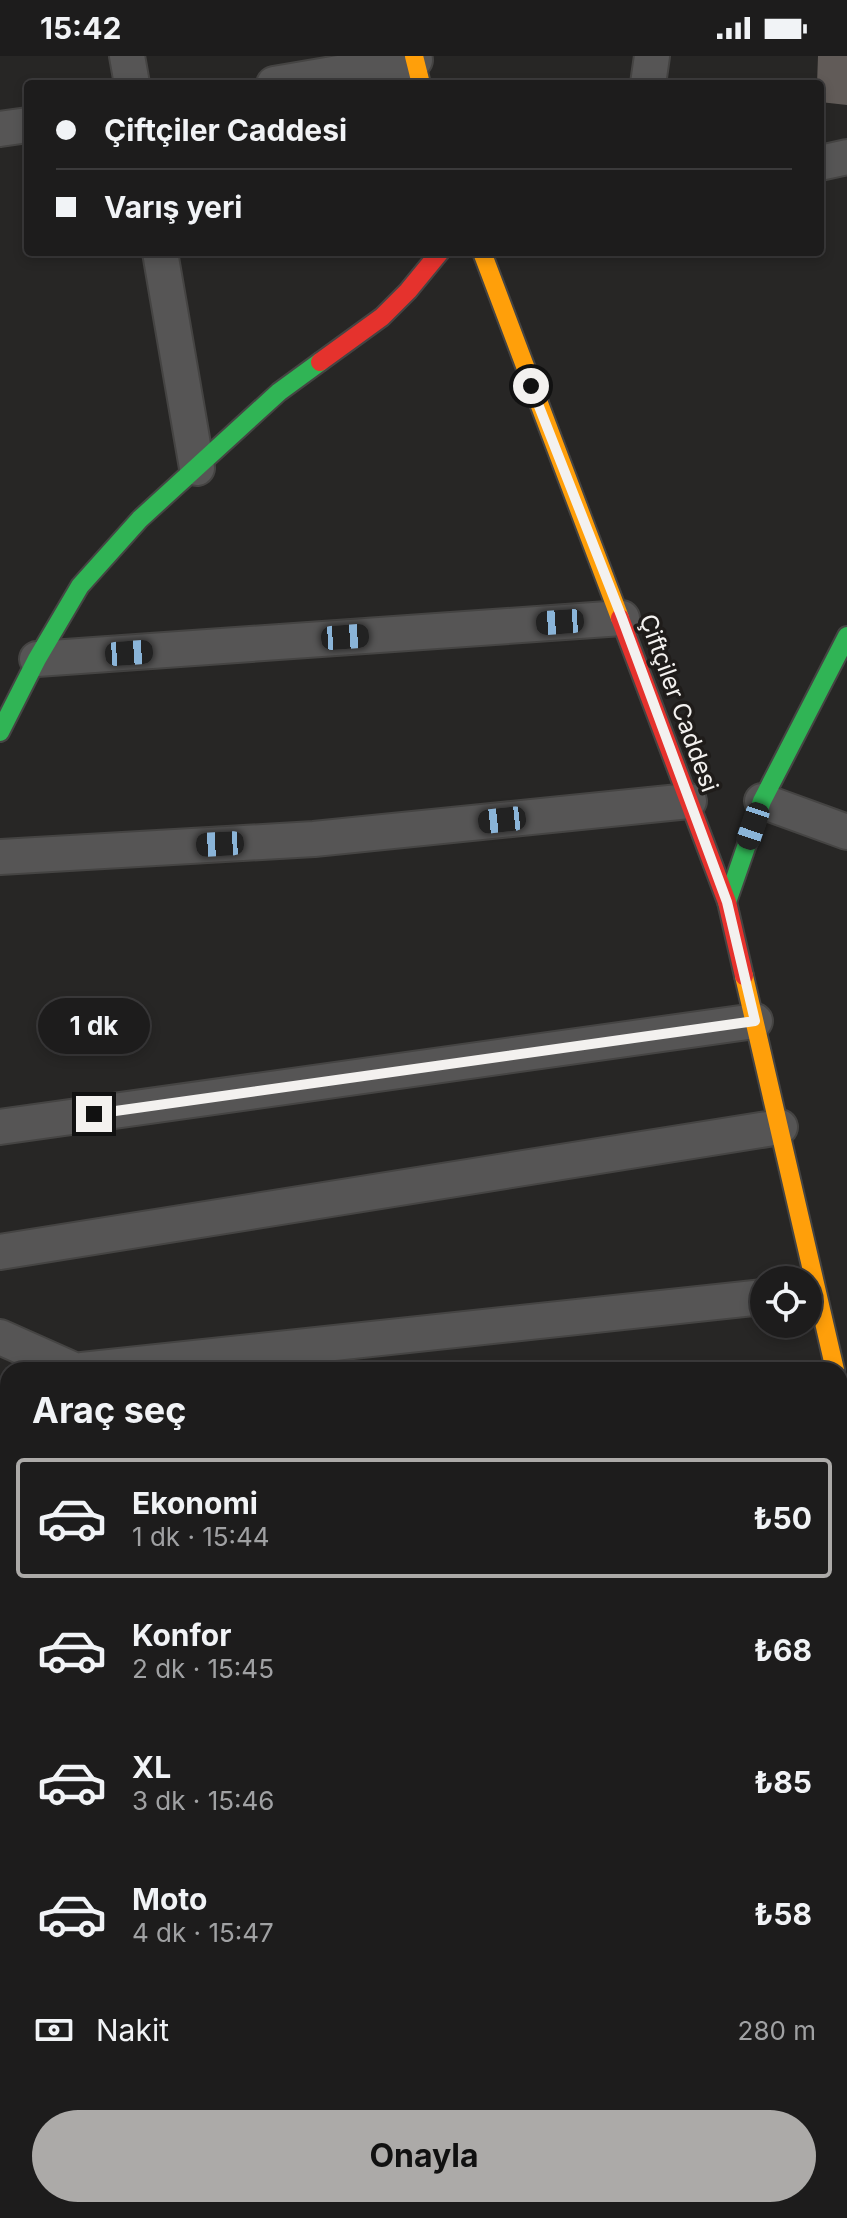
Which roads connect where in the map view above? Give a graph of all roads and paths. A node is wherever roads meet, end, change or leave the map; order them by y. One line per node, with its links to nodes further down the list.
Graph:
1 (127, 56): 4 (street)
2 (652, 56): 6 (street)
3 (417, 67): 5 (street)
4 (131, 80)
5 (308, 80)
6 (649, 80)
7 (24, 126): 8 (street)
8 (0, 129)
9 (847, 157): 10 (street)
10 (824, 162)
11 (161, 256): 14 (street)
12 (437, 256): 14 (street)
13 (483, 256): 15 (street, Çiftçiler Caddesi)
14 (197, 468): 17 (street)
15 (622, 618): 17 (street); 19 (street, Çiftçiler Caddesi)
16 (847, 636): 20 (street)
17 (37, 659): 18 (street)
18 (0, 732)
19 (689, 801): 22 (street); 23 (street, Çiftçiler Caddesi)
20 (762, 801): 21 (street); 23 (street)
21 (847, 832)
22 (0, 857)
23 (727, 902): 24 (street, Çiftçiler Caddesi)
24 (755, 1021): 25 (street); 26 (street, Çiftçiler Caddesi)
25 (0, 1127)
26 (780, 1127): 27 (street); 28 (street, Çiftçiler Caddesi)
27 (0, 1252)
28 (807, 1266)
29 (750, 1298): 33 (street)
30 (822, 1326): 34 (street, Çiftçiler Caddesi)
31 (0, 1337): 32 (street)
32 (56, 1362)
33 (157, 1362)
34 (833, 1362)

